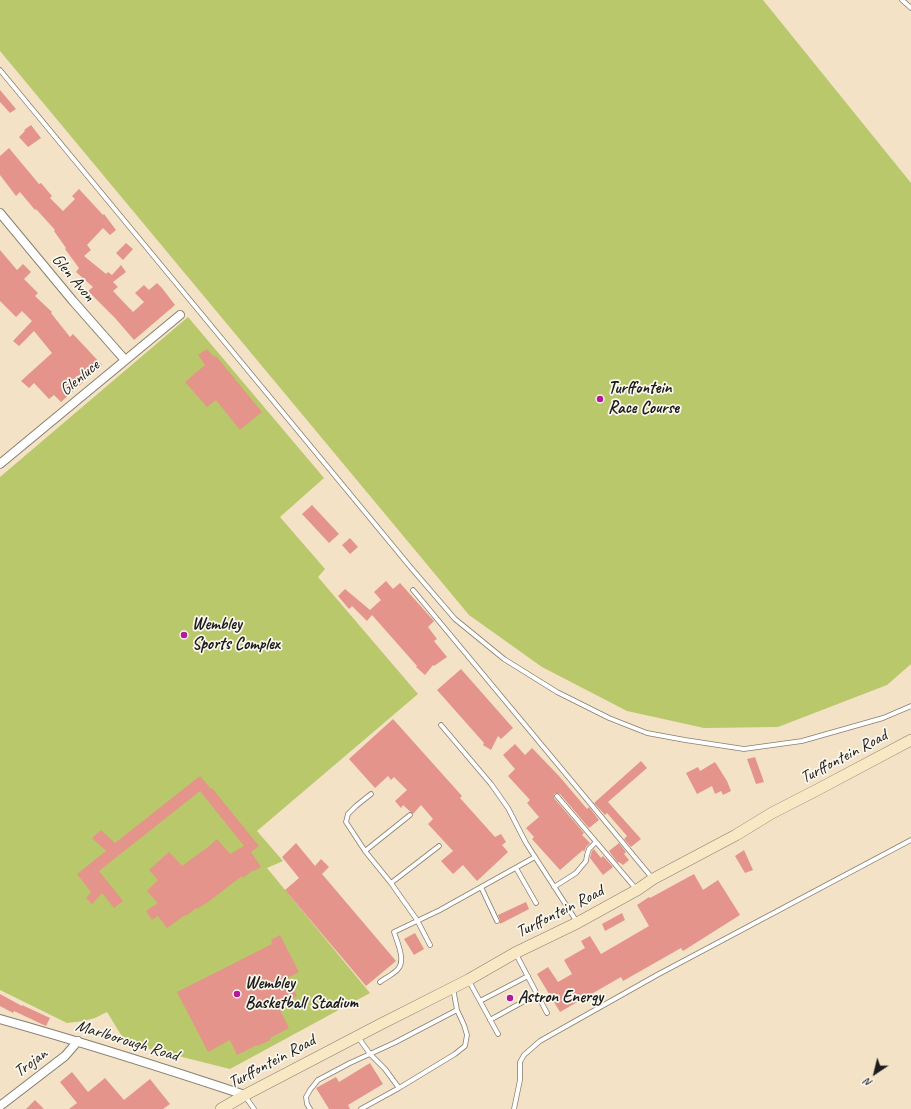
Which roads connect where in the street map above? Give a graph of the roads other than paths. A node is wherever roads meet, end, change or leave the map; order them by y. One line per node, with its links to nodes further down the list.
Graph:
1 (902, 0): 2 (lane)
2 (911, 8)
3 (0, 70): 9 (lane)
4 (0, 213): 6 (street, Glen Avon)
5 (180, 315): 6 (street, Glenluce)
6 (125, 360): 7 (street, Glenluce)
7 (0, 464)
8 (413, 590): 21 (lane)
9 (911, 706)
10 (440, 725): 19 (lane)
11 (911, 740): 21 (street, Turffontein Road)
12 (371, 794): 18 (lane)
13 (557, 796): 16 (lane)
14 (410, 815): 18 (lane)
15 (911, 840): 53 (lane)
16 (596, 842): 24 (lane); 25 (lane)
17 (439, 846): 22 (lane)
18 (365, 851): 22 (lane)
19 (535, 857): 20 (lane); 24 (lane)
20 (516, 868): 23 (lane); 26 (lane)
21 (653, 879): 25 (street, Turffontein Road)
22 (391, 883): 27 (lane)
23 (480, 887): 27 (lane); 28 (lane)
24 (554, 887): 29 (lane)
25 (637, 890): 29 (street, Turffontein Road)
26 (536, 903)
27 (417, 920): 30 (lane); 34 (lane)
28 (498, 921)
29 (577, 923): 31 (street, Turffontein Road)
30 (430, 945)
31 (515, 954): 32 (lane); 33 (street, Turffontein Road)
32 (528, 976): 36 (lane); 37 (lane)
33 (468, 980): 35 (street, Turffontein Road); 37 (lane)
34 (380, 982)
35 (453, 987): 38 (lane); 43 (street, Turffontein Road)
36 (537, 994): 39 (lane); 41 (lane)
37 (480, 1001): 41 (lane)
38 (457, 1010): 45 (lane); 46 (lane)
39 (547, 1013)
40 (0, 1019): 44 (street, Marlborough Road)
41 (490, 1020): 42 (lane)
42 (498, 1034)
43 (357, 1036): 45 (lane); 47 (street, Turffontein Road)
44 (78, 1041): 47 (street, Marlborough Road); 48 (street, Trojan)
45 (370, 1054): 46 (lane); 51 (lane)
46 (399, 1088): 52 (lane)
47 (245, 1095): 49 (street, Turffontein Road); 50 (lane)
48 (0, 1106)
49 (221, 1109)
50 (254, 1109)
51 (310, 1109)
52 (361, 1109)
53 (514, 1109)

